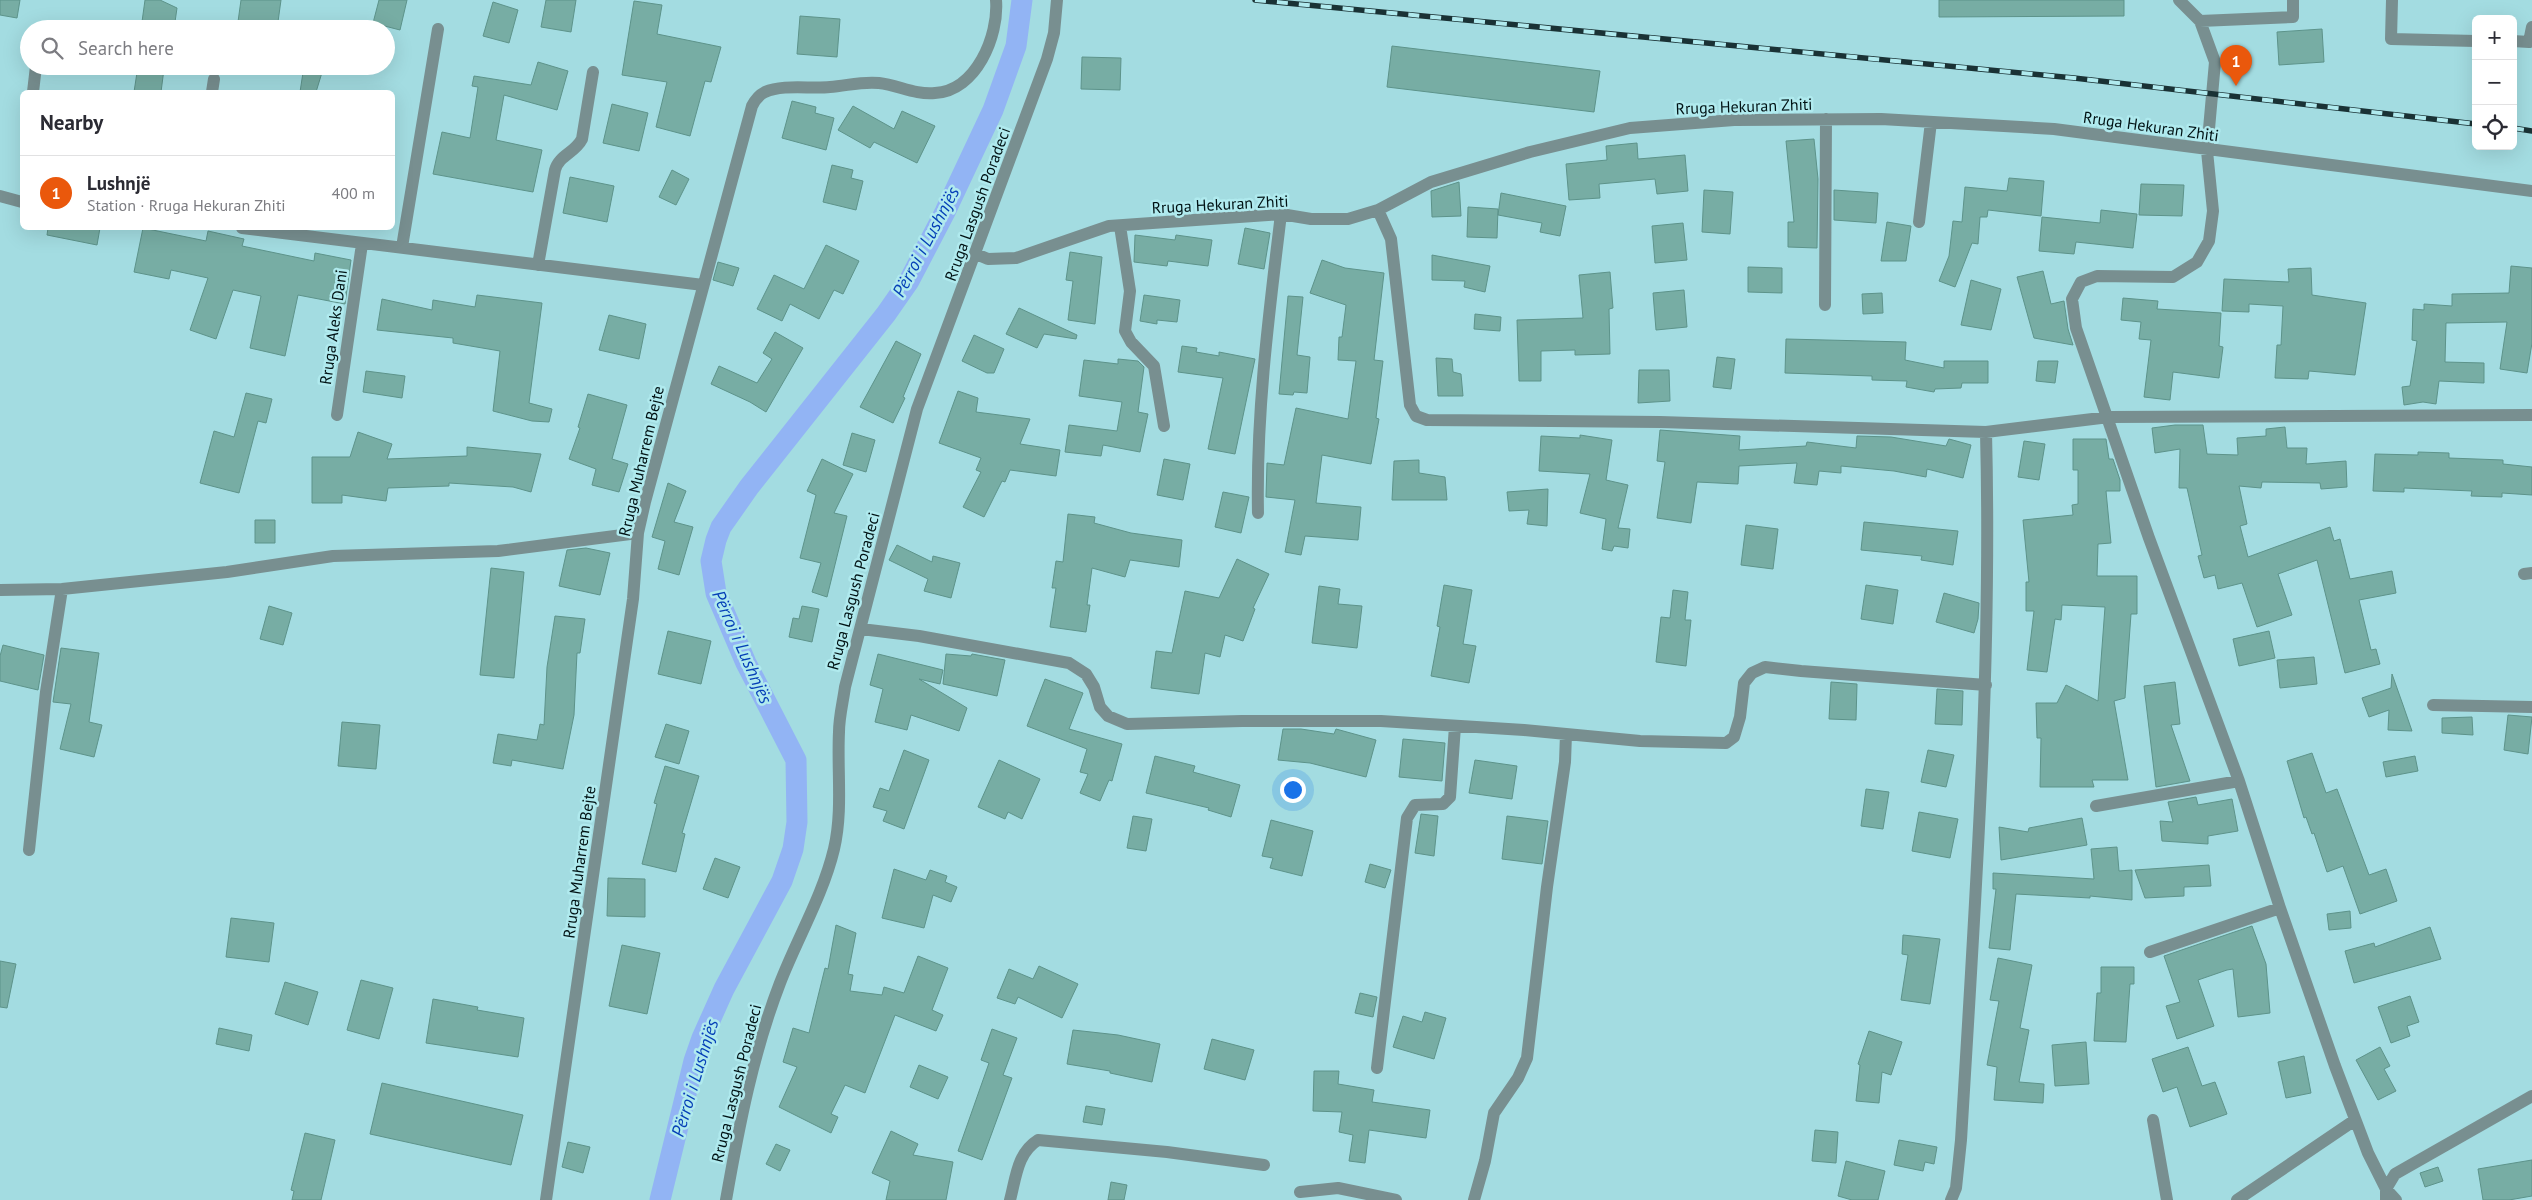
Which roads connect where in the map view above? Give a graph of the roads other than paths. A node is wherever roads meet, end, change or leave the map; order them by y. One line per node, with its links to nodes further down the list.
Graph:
1 (996, 0): 31 (street, Rruga Muharrem Bejte)
2 (1057, 0): 29 (street, Rruga Lasgush Poradeci)
3 (2179, 0): 6 (street)
4 (2293, 0): 6 (street)
5 (2392, 0): 9 (street)
6 (2200, 21): 18 (street)
7 (2532, 27): 10 (street)
8 (438, 29): 28 (street)
9 (2472, 40)
10 (2517, 41)
11 (593, 72): 30 (street)
12 (35, 75): 14 (street)
13 (214, 79): 15 (street)
14 (33, 90)
15 (212, 90)
16 (1826, 119): 17 (street, Rruga Hekuran Zhiti); 22 (street, Rruga Hekuran Zhiti); 32 (street)
17 (1931, 122): 18 (street, Rruga Hekuran Zhiti); 24 (street)
18 (2207, 151): 19 (street, Rruga Hekuran Zhiti); 35 (street)
19 (2532, 191)
20 (0, 196): 21 (street)
21 (20, 200)
22 (1378, 210): 23 (street, Rruga Hekuran Zhiti); 37 (street)
23 (1281, 214): 25 (street, Rruga Hekuran Zhiti); 38 (street)
24 (1919, 222)
25 (1120, 226): 29 (street, Rruga Hekuran Zhiti); 36 (street)
26 (257, 230): 27 (street)
27 (362, 244): 28 (street); 33 (street, Rruga Aleks Dani)
28 (402, 247): 30 (street)
29 (976, 254): 42 (street, Rruga Lasgush Poradeci)
30 (538, 265): 31 (street)
31 (703, 285): 39 (street, Rruga Muharrem Bejte)
32 (1825, 305)
33 (337, 415)
34 (2532, 415): 35 (street)
35 (2109, 417): 37 (street); 48 (street)
36 (1164, 426)
37 (1986, 432): 43 (street)
38 (1258, 514)
39 (638, 532): 40 (street); 60 (street, Rruga Muharrem Bejte)
40 (62, 589): 41 (street); 50 (street)
41 (0, 590)
42 (861, 629): 46 (street); 61 (street, Rruga Lasgush Poradeci)
43 (1986, 684): 47 (street); 65 (street)
44 (2433, 705): 45 (street)
45 (2532, 707)
46 (1454, 726): 47 (street); 53 (street)
47 (1566, 734): 64 (street)
48 (2240, 781): 49 (street); 51 (street)
49 (2096, 806)
50 (29, 850)
51 (2280, 908): 52 (street); 56 (street)
52 (2150, 952)
53 (1377, 1068)
54 (2532, 1096): 59 (street)
55 (2153, 1120): 66 (street)
56 (2356, 1120): 59 (street); 67 (street)
57 (1264, 1165): 62 (street)
58 (1300, 1192): 63 (street)
59 (2386, 1195): 68 (street)
60 (546, 1200)
61 (726, 1200)
62 (1010, 1200)
63 (1396, 1200)
64 (1474, 1200)
65 (1952, 1200)
66 (2167, 1200)
67 (2237, 1200)
68 (2396, 1200)

